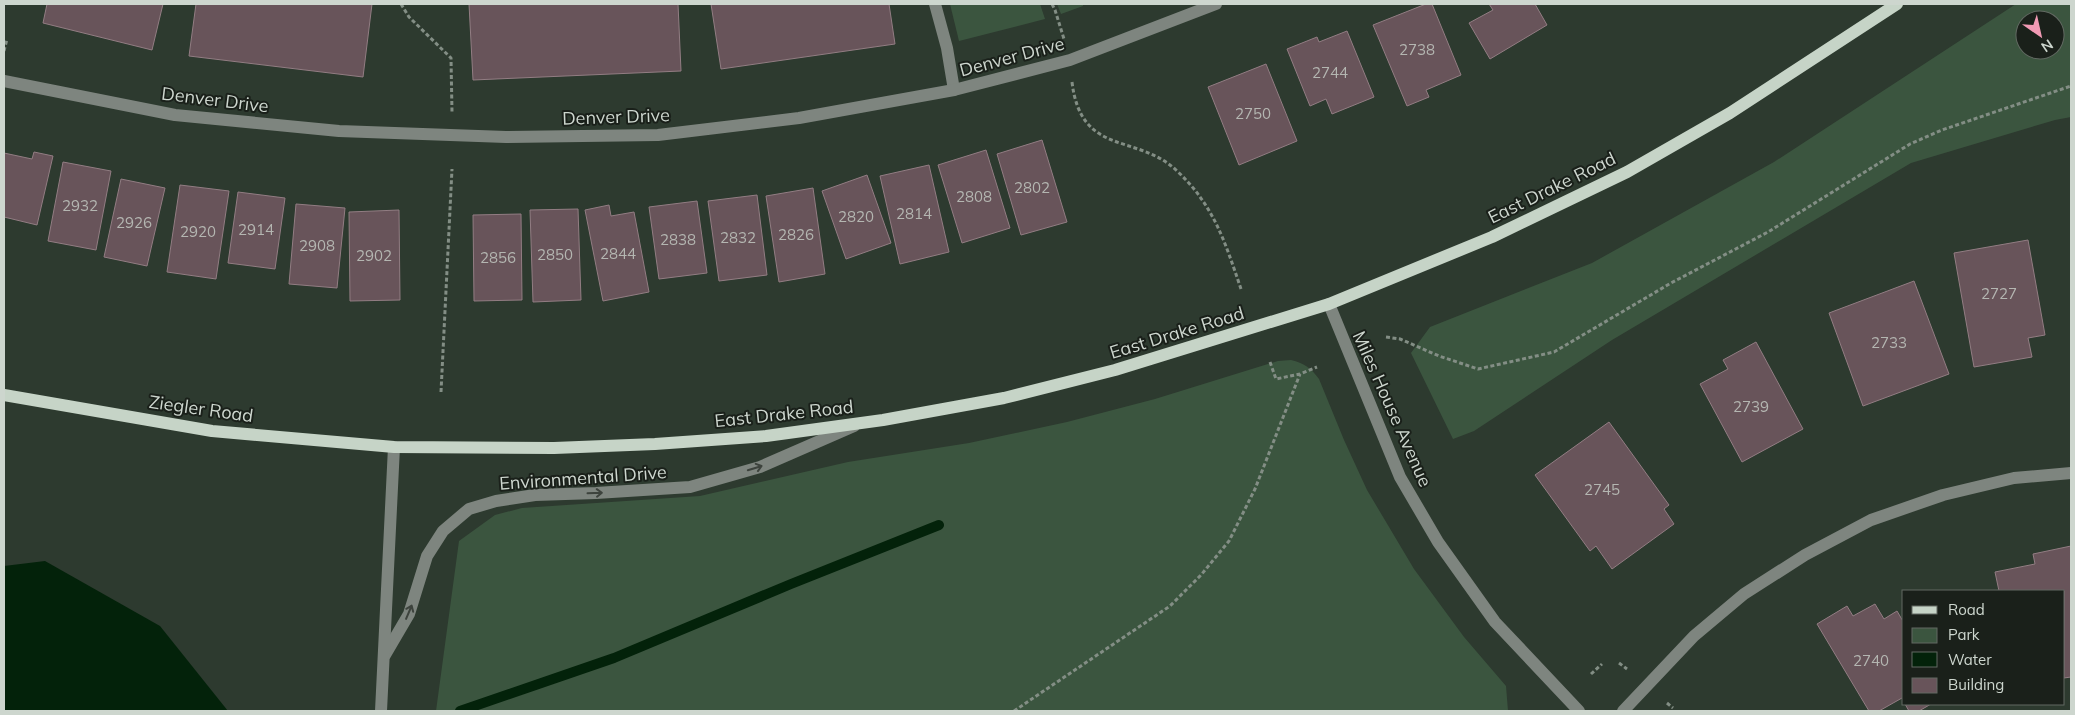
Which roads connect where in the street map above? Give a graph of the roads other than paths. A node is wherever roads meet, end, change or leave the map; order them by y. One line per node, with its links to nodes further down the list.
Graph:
1 (935, 4): 5 (street)
2 (1216, 4): 5 (street, Denver Drive)
3 (1897, 4): 6 (main road, East Drake Road)
4 (4, 81): 5 (street, Denver Drive)
5 (954, 90)
6 (1328, 304): 8 (main road, East Drake Road); 13 (street, Miles House Avenue)
7 (4, 395): 9 (main road, Ziegler Road)
8 (860, 423): 9 (main road, East Drake Road); 11 (street, Environmental Drive, one-way to 8)
9 (394, 447): 11 (street, Environmental Drive)
10 (2071, 473): 14 (street)
11 (385, 655): 12 (street, Environmental Drive)
12 (382, 711)
13 (1579, 711)
14 (1623, 711)

